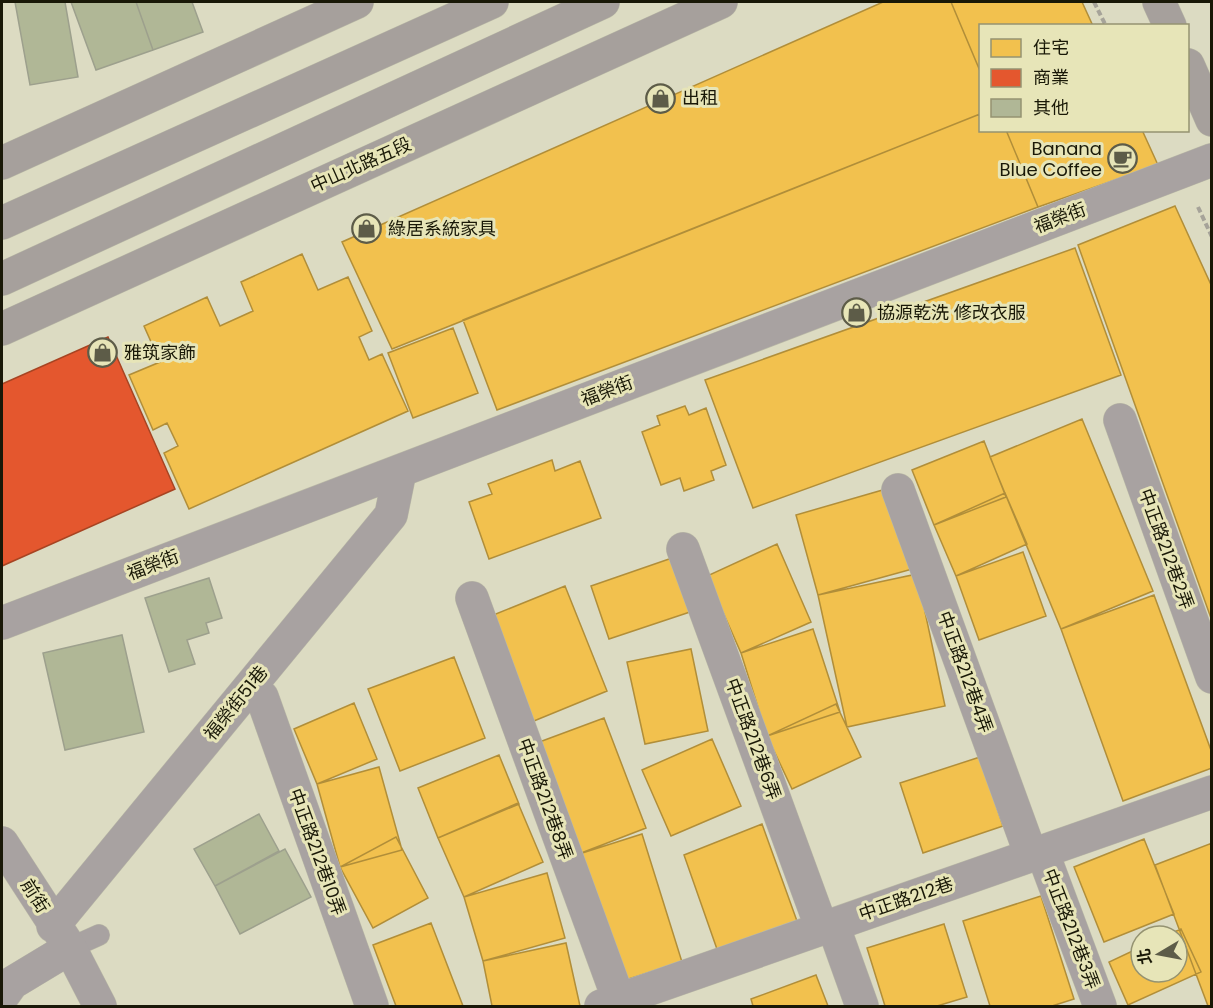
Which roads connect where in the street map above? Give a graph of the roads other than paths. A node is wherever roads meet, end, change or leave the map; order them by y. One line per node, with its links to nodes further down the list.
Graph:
1 (357, 2): 10 (main road)
2 (492, 2): 11 (main road)
3 (603, 2): 12 (main road)
4 (721, 2): 13 (main road, 中山北路五段)
5 (1159, 2): 6 (main road)
6 (1169, 24)
7 (1189, 67): 8 (main road)
8 (1212, 120)
9 (1212, 160): 15 (street, 福榮街)
10 (2, 163)
11 (2, 223)
12 (2, 279)
13 (2, 329)
14 (1120, 420): 20 (street, 中正路212巷2弄)
15 (399, 471): 19 (street, 福榮街); 26 (street, 福榮街51巷)
16 (898, 490): 24 (street, 中正路212巷4弄)
17 (683, 549): 25 (street, 中正路212巷6弄)
18 (472, 598): 28 (street, 中正路212巷8弄)
19 (2, 623)
20 (1212, 677)
21 (262, 697): 30 (street, 中正路212巷10弄)
22 (1212, 792): 24 (street, 中正路212巷)
23 (2, 843): 26 (street, 前街)
24 (1036, 853): 25 (street, 中正路212巷); 32 (street, 中正路212巷3弄)
25 (827, 927): 28 (street, 中正路212巷); 31 (street, 中正路212巷6弄)
26 (74, 936): 27 (street); 29 (street, 前街)
27 (2, 997)
28 (614, 1004)
29 (99, 1006)
30 (372, 1006)
31 (862, 1006)
32 (1100, 1006)

